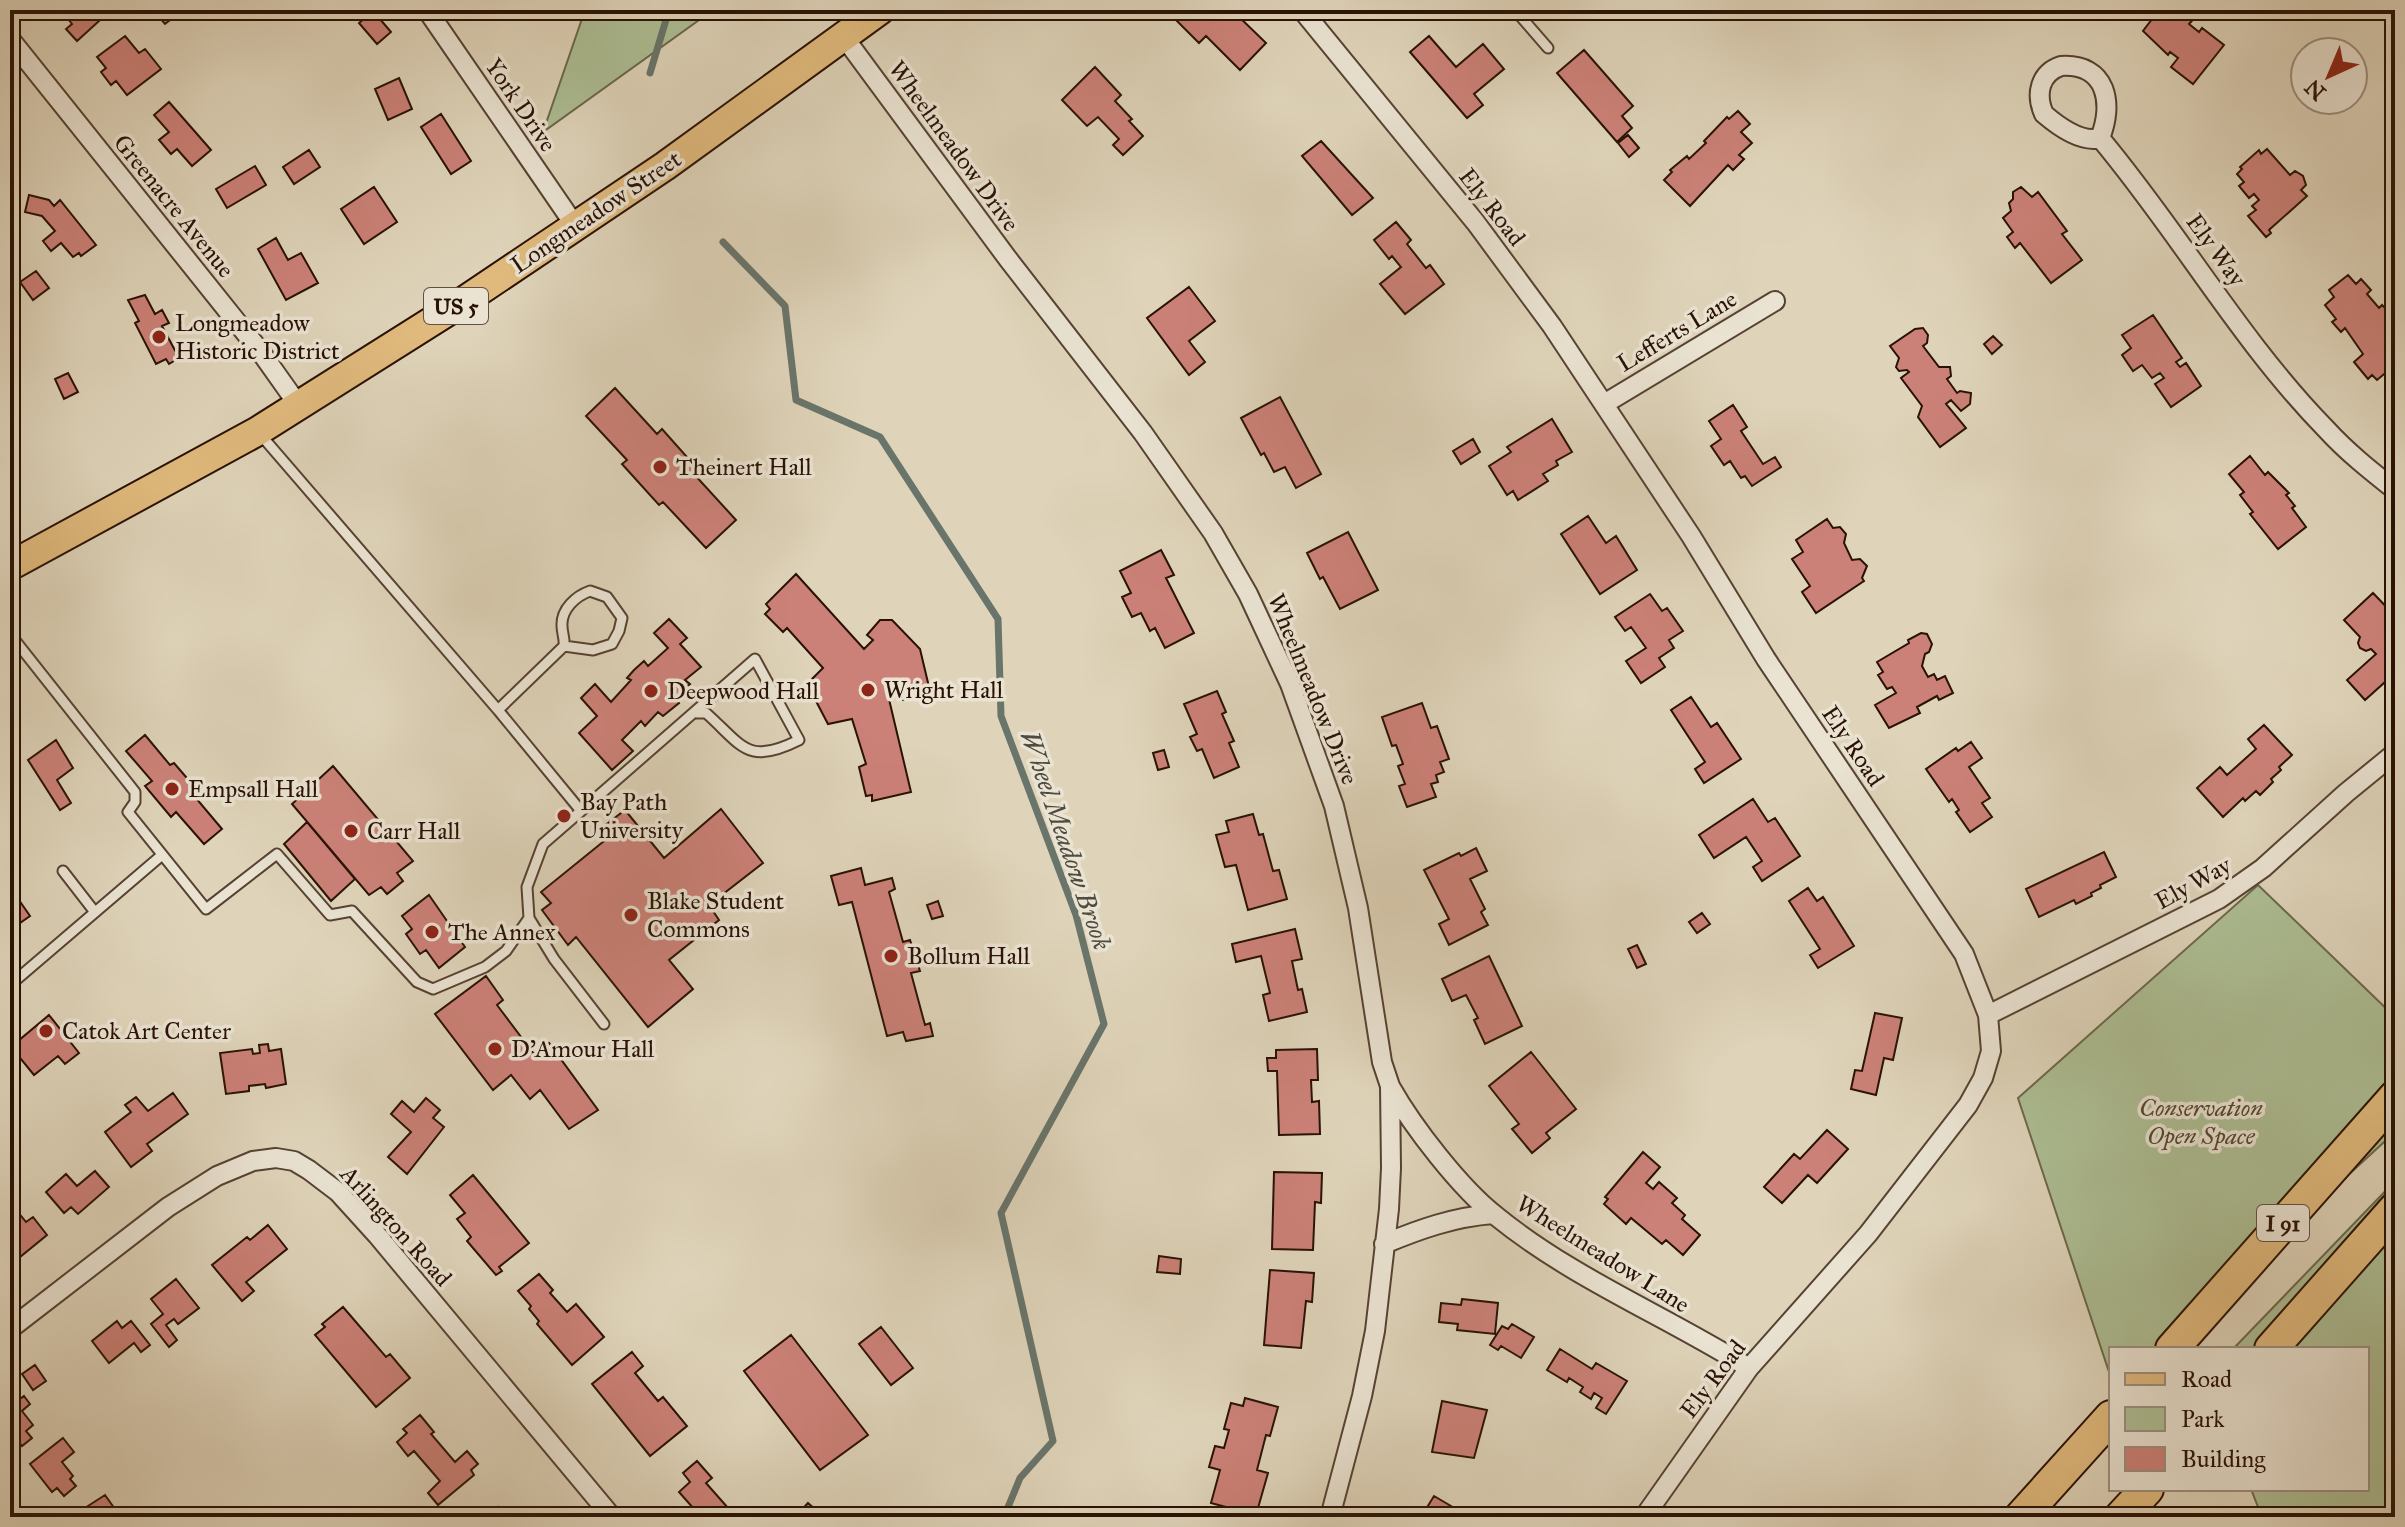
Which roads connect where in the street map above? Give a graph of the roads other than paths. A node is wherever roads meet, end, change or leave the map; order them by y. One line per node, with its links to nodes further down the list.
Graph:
1 (427, 10): 9 (street, York Drive)
2 (880, 10): 5 (main road, Longmeadow Street / US 5)
3 (1302, 10): 11 (street, Ely Road)
4 (1515, 10): 7 (lane)
5 (844, 37): 9 (main road, Longmeadow Street / US 5); 29 (street, Wheelmeadow Drive)
6 (10, 39): 12 (street, Greenacre Avenue)
7 (1548, 48)
8 (2100, 138): 8 (street); 14 (street, Ely Way)
9 (576, 227): 12 (main road, Longmeadow Street / US 5)
10 (1775, 301): 11 (street, Lefferts Lane)
11 (1604, 404): 27 (street, Ely Road)
12 (299, 406): 13 (main road, Longmeadow Street / US 5)
13 (258, 431): 15 (main road, Longmeadow Street / US 5); 18 (lane)
14 (2395, 490)
15 (10, 566)
16 (10, 634): 22 (lane)
17 (564, 646): 17 (lane); 18 (lane)
18 (498, 710): 21 (lane)
19 (697, 713): 19 (lane); 21 (lane)
20 (2395, 753): 27 (street, Ely Way)
21 (581, 811): 25 (lane)
22 (162, 855): 24 (lane); 25 (lane)
23 (63, 871): 24 (lane)
24 (94, 911): 26 (lane)
25 (529, 918): 28 (lane)
26 (10, 985)
27 (1988, 1015): 37 (street, Ely Road)
28 (604, 1024)
29 (1390, 1086): 32 (street, Wheelmeadow Lane); 33 (street, Wheelmeadow Drive)
30 (2395, 1097): 35 (highway, I 91)
31 (2395, 1209): 36 (highway)
32 (1493, 1214): 33 (street); 37 (street, Wheelmeadow Lane)
33 (1384, 1244): 41 (street, Wheelmeadow Drive)
34 (10, 1329): 40 (street, Arlington Road)
35 (2174, 1347)
36 (2273, 1347)
37 (1749, 1368): 42 (street, Ely Road)
38 (2109, 1419): 43 (highway)
39 (2145, 1491): 44 (highway)
40 (612, 1517)
41 (1330, 1517)
42 (1644, 1517)
43 (2021, 1517)
44 (2121, 1517)

